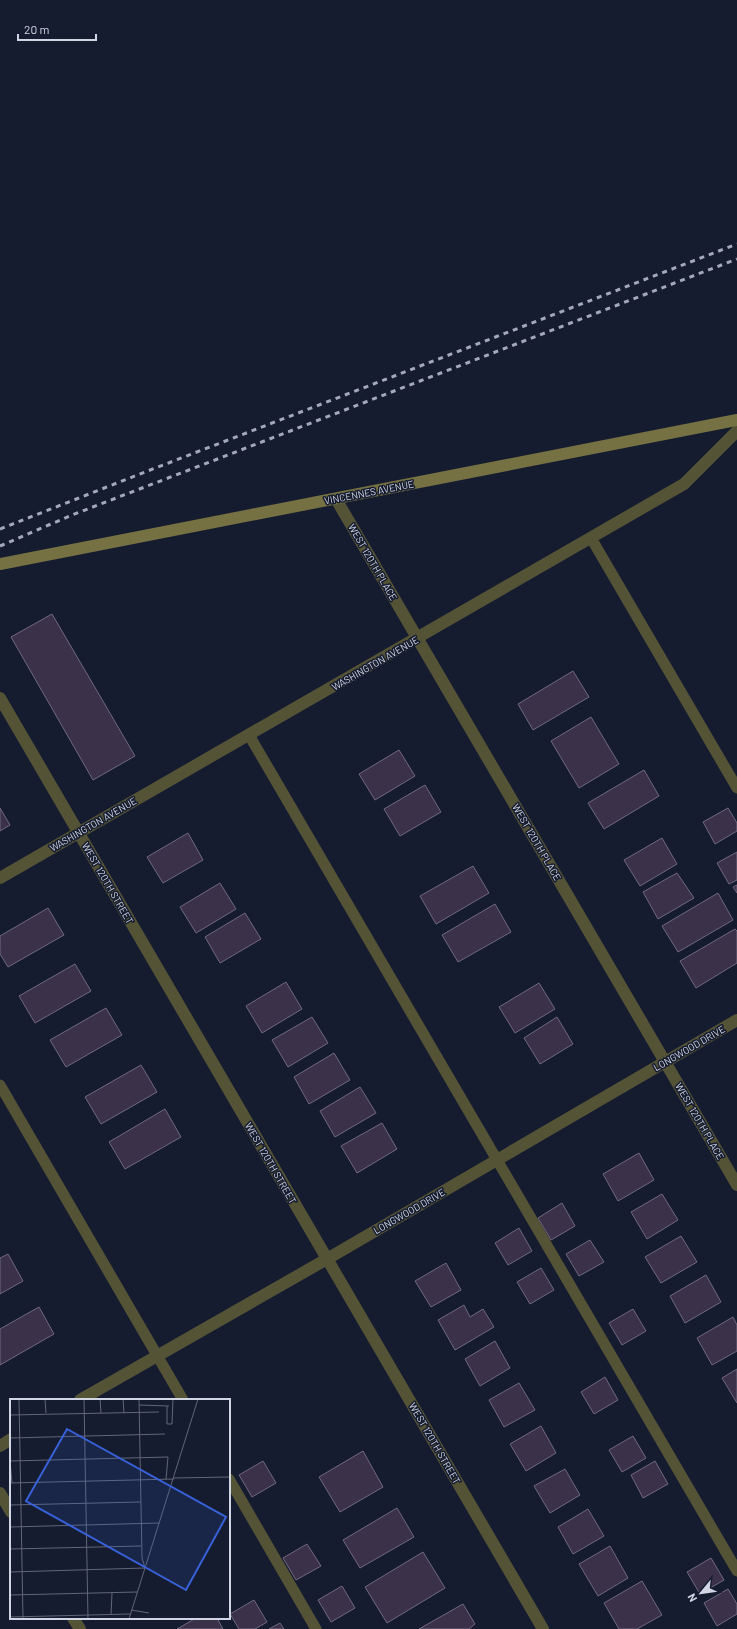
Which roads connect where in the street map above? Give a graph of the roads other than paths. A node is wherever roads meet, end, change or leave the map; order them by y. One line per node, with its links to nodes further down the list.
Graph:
1 (737, 420): 3 (main road, VINCENNES AVENUE)
2 (737, 431): 4 (street, WASHINGTON AVENUE)
3 (336, 499): 5 (main road, VINCENNES AVENUE); 6 (street, WEST 120TH PLACE)
4 (590, 538): 6 (street, WASHINGTON AVENUE); 9 (lane)
5 (0, 564)
6 (418, 638): 8 (street, WASHINGTON AVENUE); 13 (street, WEST 120TH PLACE)
7 (0, 698): 10 (street, WEST 120TH STREET)
8 (249, 735): 10 (street, WASHINGTON AVENUE); 15 (lane)
9 (737, 788)
10 (79, 832): 11 (street, WASHINGTON AVENUE); 17 (street, WEST 120TH STREET)
11 (0, 878)
12 (737, 1020): 13 (street, LONGWOOD DRIVE)
13 (665, 1062): 15 (street, LONGWOOD DRIVE); 16 (street, WEST 120TH PLACE)
14 (0, 1085): 18 (lane)
15 (497, 1160): 17 (street, LONGWOOD DRIVE); 26 (lane)
16 (737, 1185)
17 (327, 1259): 18 (street, LONGWOOD DRIVE); 30 (street, WEST 120TH STREET)
18 (157, 1356): 19 (street, LONGWOOD DRIVE); 20 (lane)
19 (82, 1399)
20 (182, 1399)
21 (10, 1440): 22 (street)
22 (0, 1446)
23 (230, 1481): 29 (lane)
24 (0, 1493): 25 (street)
25 (10, 1510)
26 (737, 1571)
27 (74, 1619): 28 (street)
28 (80, 1629)
29 (316, 1629)
30 (543, 1629)

